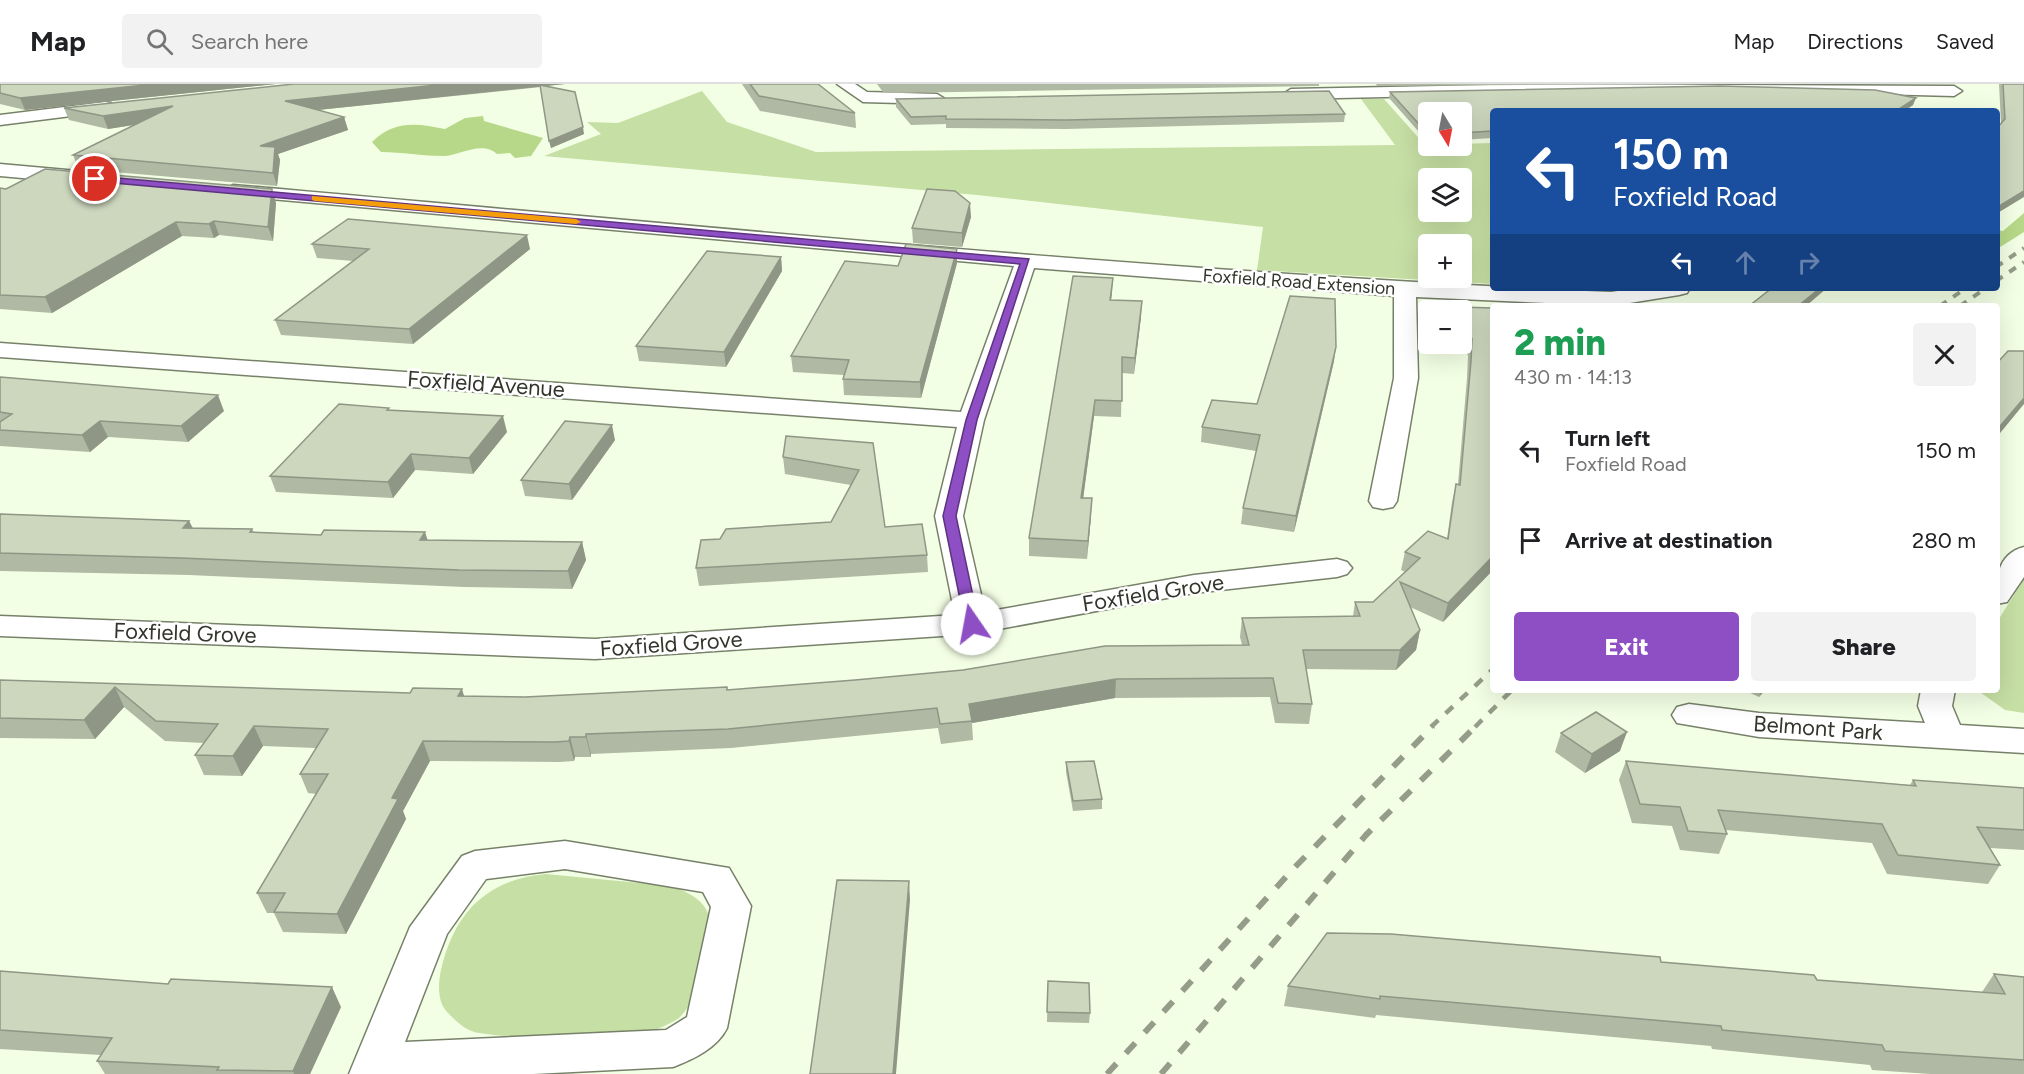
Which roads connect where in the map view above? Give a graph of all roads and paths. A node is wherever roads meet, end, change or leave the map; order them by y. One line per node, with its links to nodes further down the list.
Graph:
1 (845, 84): 5 (street)
2 (1953, 87): 3 (street); 7 (street)
3 (1345, 88): 4 (street)
4 (1279, 94)
5 (952, 99)
6 (125, 105): 8 (street)
7 (1945, 108)
8 (0, 120)
9 (0, 170): 10 (street)
10 (95, 179)
11 (215, 189): 12 (street, Foxfield Road Extension)
12 (1026, 261): 13 (street, Foxfield Road Extension); 16 (street)
13 (1405, 290): 14 (street, Foxfield Road Extension); 17 (street)
14 (1660, 291)
15 (0, 350): 16 (street, Foxfield Avenue)
16 (971, 420): 21 (street)
17 (1383, 501)
18 (2024, 556): 20 (street)
19 (1337, 568): 21 (street, Foxfield Grove)
20 (2000, 589)
21 (972, 624): 22 (street, Foxfield Grove)
22 (0, 626)
23 (1937, 693): 25 (street)
24 (1689, 715): 25 (street, Belmont Park)
25 (1948, 736): 26 (street, Belmont Park)
26 (2024, 741)
27 (374, 1068): 27 (street)

